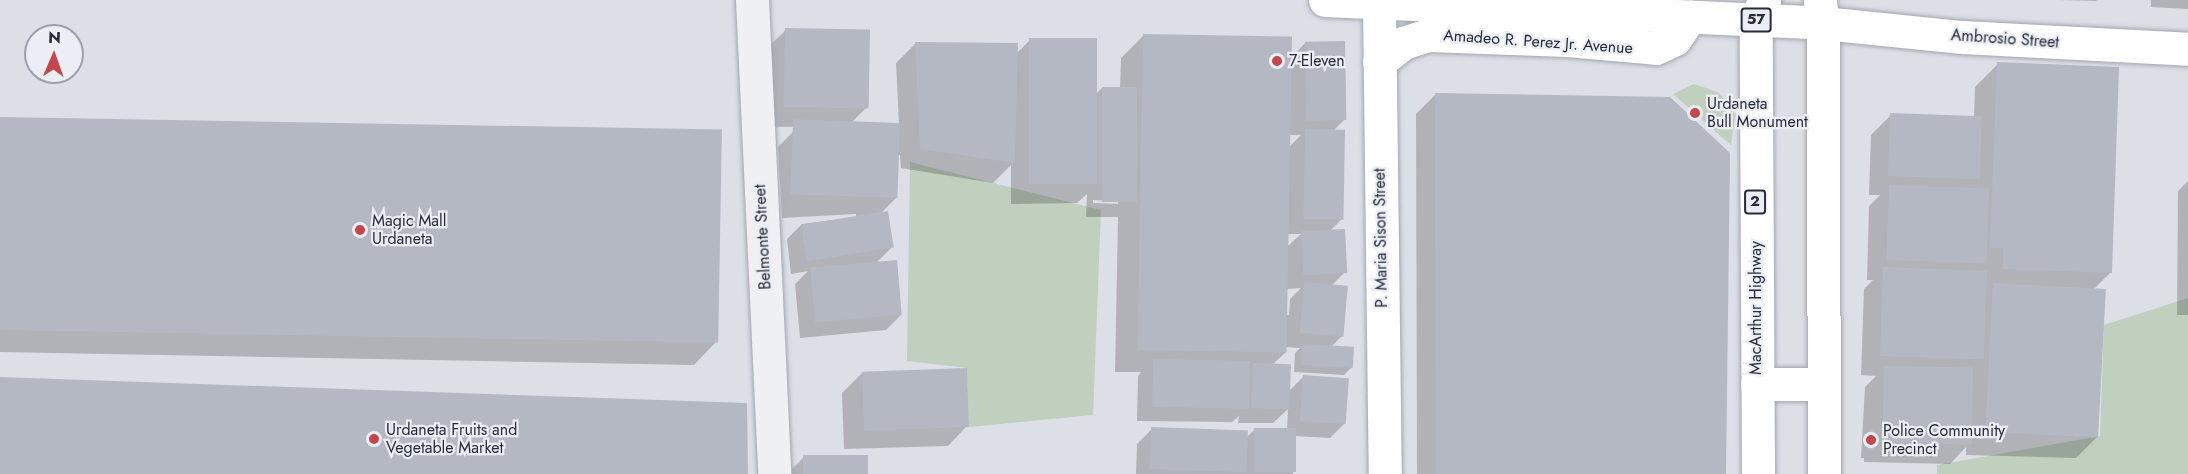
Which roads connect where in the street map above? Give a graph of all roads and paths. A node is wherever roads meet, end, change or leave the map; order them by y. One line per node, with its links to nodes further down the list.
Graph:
1 (752, 0): 11 (street, Belmonte Street)
2 (1325, 0): 3 (main road, Amadeo R. Perez Jr. Avenue / 57)
3 (1379, 2): 6 (main road, Amadeo R. Perez Jr. Avenue / 57); 8 (main road, P. Maria Sison Street)
4 (1760, 10): 5 (main road, Amadeo R. Perez Jr. Avenue / 57); 6 (main road, Amadeo R. Perez Jr. Avenue / 57); 9 (main road, MacArthur Highway / 2)
5 (1821, 12): 7 (main road, Ambrosio Street); 10 (main road)
6 (1690, 17): 8 (main road, Amadeo R. Perez Jr. Avenue)
7 (2188, 49)
8 (1379, 62): 12 (main road, P. Maria Sison Street)
9 (1757, 384): 10 (main road); 13 (main road, MacArthur Highway / 2)
10 (1824, 384): 14 (main road)
11 (774, 474)
12 (1385, 474)
13 (1758, 474)
14 (1824, 474)

